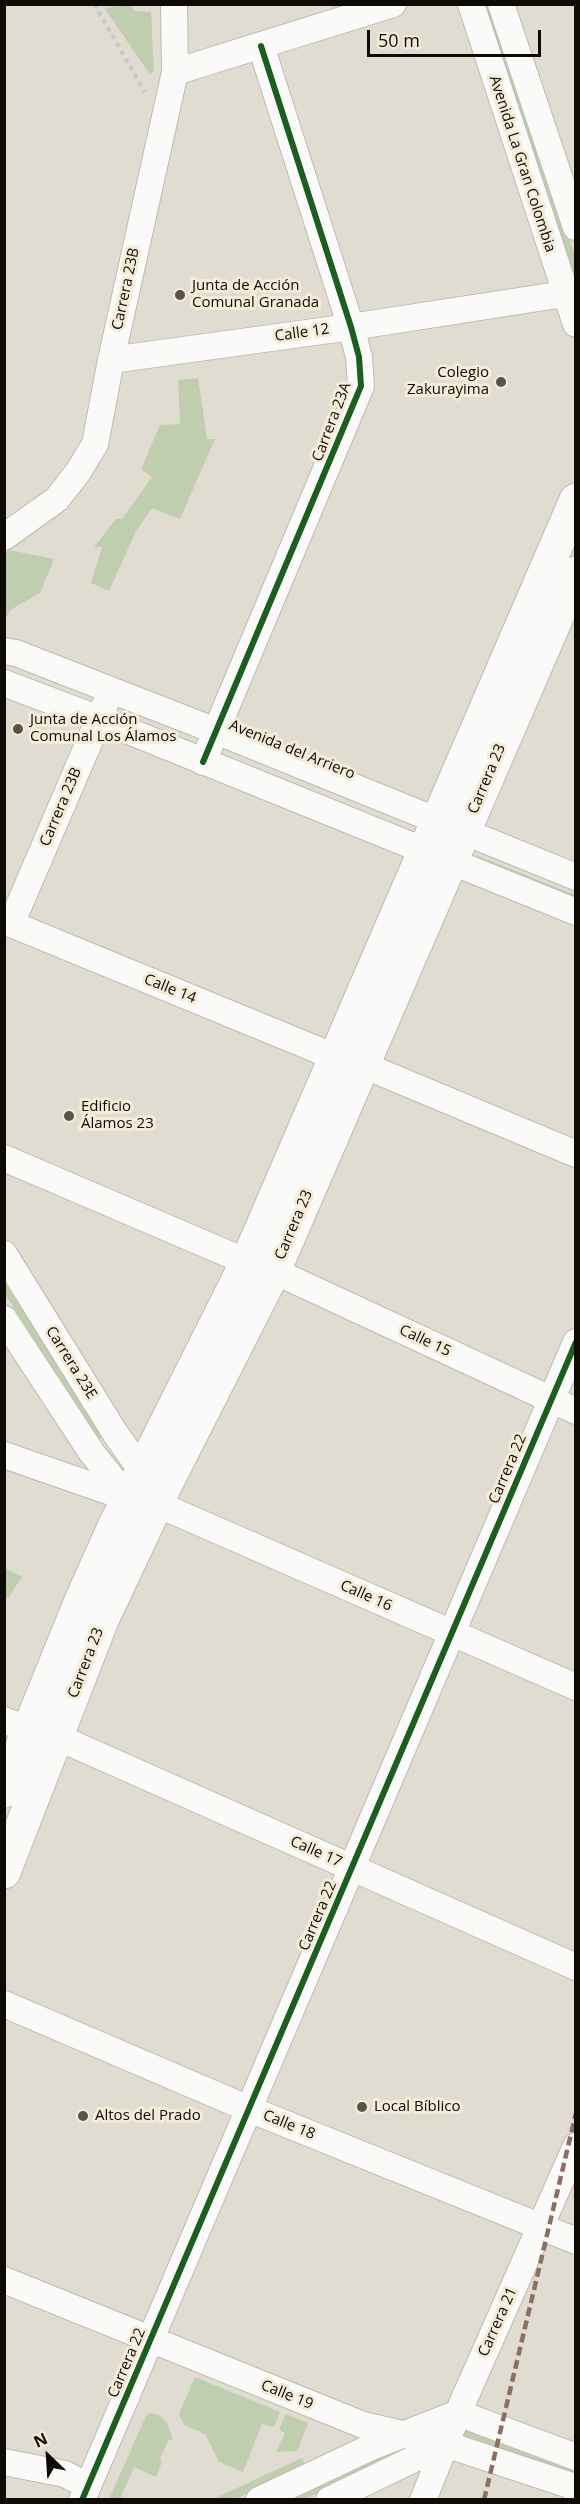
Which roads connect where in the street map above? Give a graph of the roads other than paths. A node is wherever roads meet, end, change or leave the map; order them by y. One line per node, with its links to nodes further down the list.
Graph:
1 (174, 4): 6 (street, Carrera 23B)
2 (393, 4): 5 (street)
3 (471, 4): 8 (street, Avenida La Gran Colombia)
4 (501, 4): 7 (street)
5 (261, 46): 6 (street); 10 (street, Carrera 23A)
6 (175, 72): 11 (street, Carrera 23B)
7 (576, 227)
8 (564, 294): 9 (street, Avenida La Gran Colombia); 10 (street, Calle 12)
9 (576, 324)
10 (351, 327): 11 (street, Calle 12); 20 (street, Carrera 23A)
11 (111, 360): 13 (street, Carrera 23B)
12 (576, 500): 22 (main road, Carrera 23)
13 (4, 537)
14 (576, 573): 15 (main road, Carrera 23)
15 (566, 620): 22 (main road, Carrera 23)
16 (10, 652): 17 (street); 18 (street, Avenida del Arriero)
17 (9, 684): 19 (street)
18 (111, 691): 19 (street, Carrera 23B); 20 (street, Avenida del Arriero)
19 (99, 719): 21 (street); 26 (street, Carrera 23B)
20 (216, 731): 21 (street, Carrera 23A); 22 (street, Avenida del Arriero)
21 (203, 762): 23 (street)
22 (450, 826): 23 (main road, Carrera 23); 24 (street, Avenida del Arriero)
23 (438, 857): 25 (street); 27 (main road, Carrera 23)
24 (576, 877)
25 (576, 912)
26 (8, 922): 27 (street, Calle 14)
27 (349, 1061): 28 (street, Calle 14); 31 (main road, Carrera 23)
28 (576, 1154)
29 (4, 1158): 31 (street, Calle 15)
30 (4, 1254): 37 (street, Carrera 23E)
31 (261, 1267): 34 (street, Calle 15); 37 (main road, Carrera 23)
32 (4, 1319): 37 (street, Carrera 23E)
33 (576, 1342): 34 (street, Carrera 22)
34 (551, 1400): 35 (street, Calle 15); 38 (street, Carrera 22)
35 (576, 1411)
36 (4, 1455): 37 (street, Calle 16)
37 (142, 1491): 38 (street, Calle 16); 40 (main road, Carrera 23)
38 (452, 1634): 39 (street, Calle 16); 42 (street, Carrera 22)
39 (576, 1687)
40 (30, 1729): 41 (main road, Carrera 23); 42 (street, Calle 17); 43 (main road, Carrera 23)
41 (4, 1791)
42 (352, 1868): 44 (street, Calle 17); 46 (street, Carrera 22)
43 (4, 1872)
44 (576, 1967)
45 (4, 2004): 46 (street, Calle 18)
46 (249, 2109): 48 (street, Calle 18); 51 (street, Carrera 22)
47 (576, 2146): 48 (street, Carrera 21)
48 (540, 2227): 49 (street, Calle 18); 52 (street, Carrera 21)
49 (576, 2241)
50 (4, 2280): 51 (street, Calle 19)
51 (150, 2340): 53 (street, Calle 19); 58 (street, Carrera 22)
52 (458, 2413): 53 (street); 54 (street, Carrera 21); 55 (street)
53 (402, 2434): 54 (street, Calle 19); 59 (street)
54 (445, 2444): 57 (street, Calle 19); 60 (street); 61 (street, Carrera 21)
55 (576, 2457)
56 (4, 2462): 58 (street)
57 (576, 2490)
58 (85, 2493)
59 (259, 2499)
60 (329, 2499)
61 (423, 2499)

